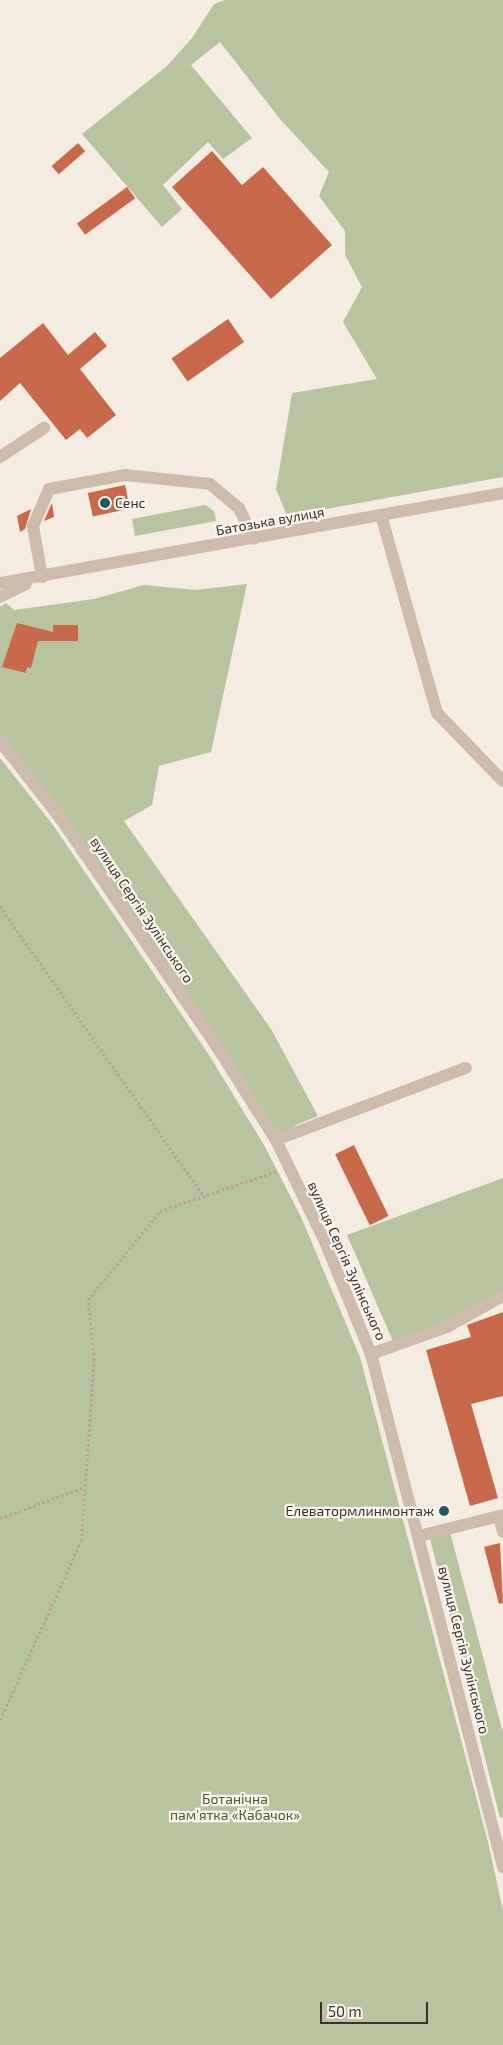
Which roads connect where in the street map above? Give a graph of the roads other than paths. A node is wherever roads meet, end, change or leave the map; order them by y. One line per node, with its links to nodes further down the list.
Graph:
1 (44, 428): 2 (street)
2 (0, 457)
3 (503, 493): 4 (street, Батозька вулиця)
4 (381, 515): 5 (street, Батозька вулиця); 10 (street)
5 (254, 539): 6 (street, Батозька вулиця); 6 (street)
6 (42, 578): 7 (street, Батозька вулиця); 8 (street, Батозька вулиця)
7 (0, 583)
8 (0, 597)
9 (0, 741): 12 (street, вулиця Сергія Зулінського)
10 (503, 781)
11 (466, 1068): 12 (street)
12 (276, 1140): 14 (street, вулиця Сергія Зулінського)
13 (503, 1296): 14 (street)
14 (371, 1354): 17 (street, вулиця Сергія Зулінського)
15 (501, 1515): 16 (street); 17 (street)
16 (503, 1532)
17 (419, 1536): 18 (street, вулиця Сергія Зулінського)
18 (500, 1839): 19 (street, вулиця Сергія Зулінського)
19 (503, 1867)

